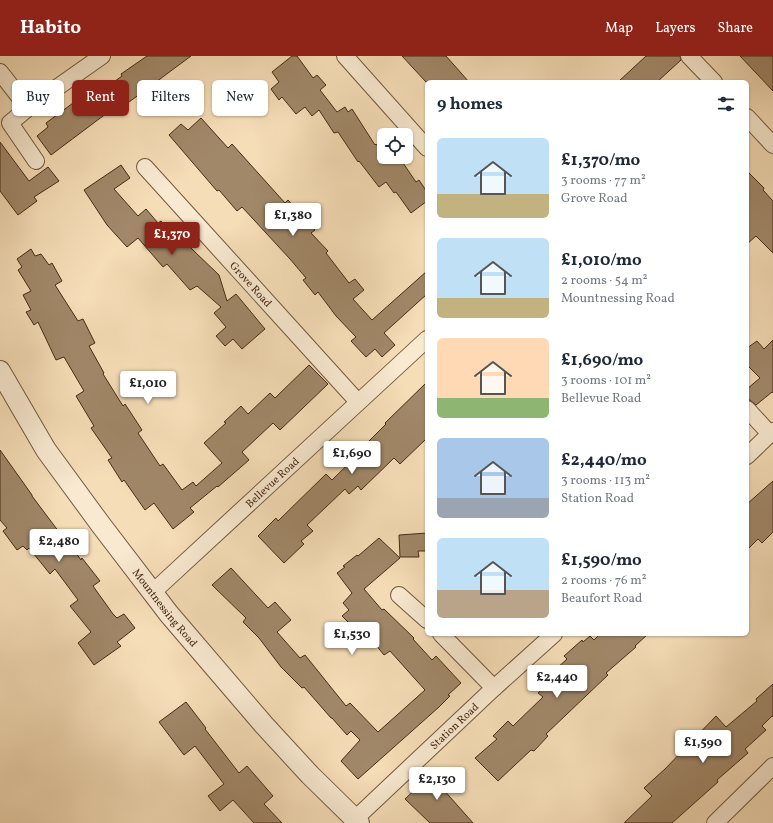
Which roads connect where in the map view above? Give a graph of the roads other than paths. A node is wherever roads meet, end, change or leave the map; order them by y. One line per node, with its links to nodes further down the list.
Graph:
1 (102, 56): 6 (street)
2 (345, 56): 11 (street)
3 (689, 56): 5 (street)
4 (0, 72): 7 (street)
5 (707, 80)
6 (64, 83)
7 (12, 87)
8 (18, 116): 12 (street)
9 (749, 119): 10 (street)
10 (773, 145)
11 (425, 146)
12 (36, 161)
13 (145, 167): 16 (street, Grove Road)
14 (425, 341): 16 (street, Bellevue Road)
15 (0, 371): 20 (street, Mountnessing Road)
16 (358, 402): 20 (street, Bellevue Road)
17 (749, 410): 18 (street)
18 (771, 433): 19 (street)
19 (749, 454)
20 (153, 592): 27 (street, Mountnessing Road)
21 (399, 596): 22 (street)
22 (425, 614)
23 (443, 636): 25 (street)
24 (552, 636): 25 (street, Station Road)
25 (494, 688): 27 (street, Station Road)
26 (773, 766): 28 (street)
27 (357, 821)
28 (715, 823)

